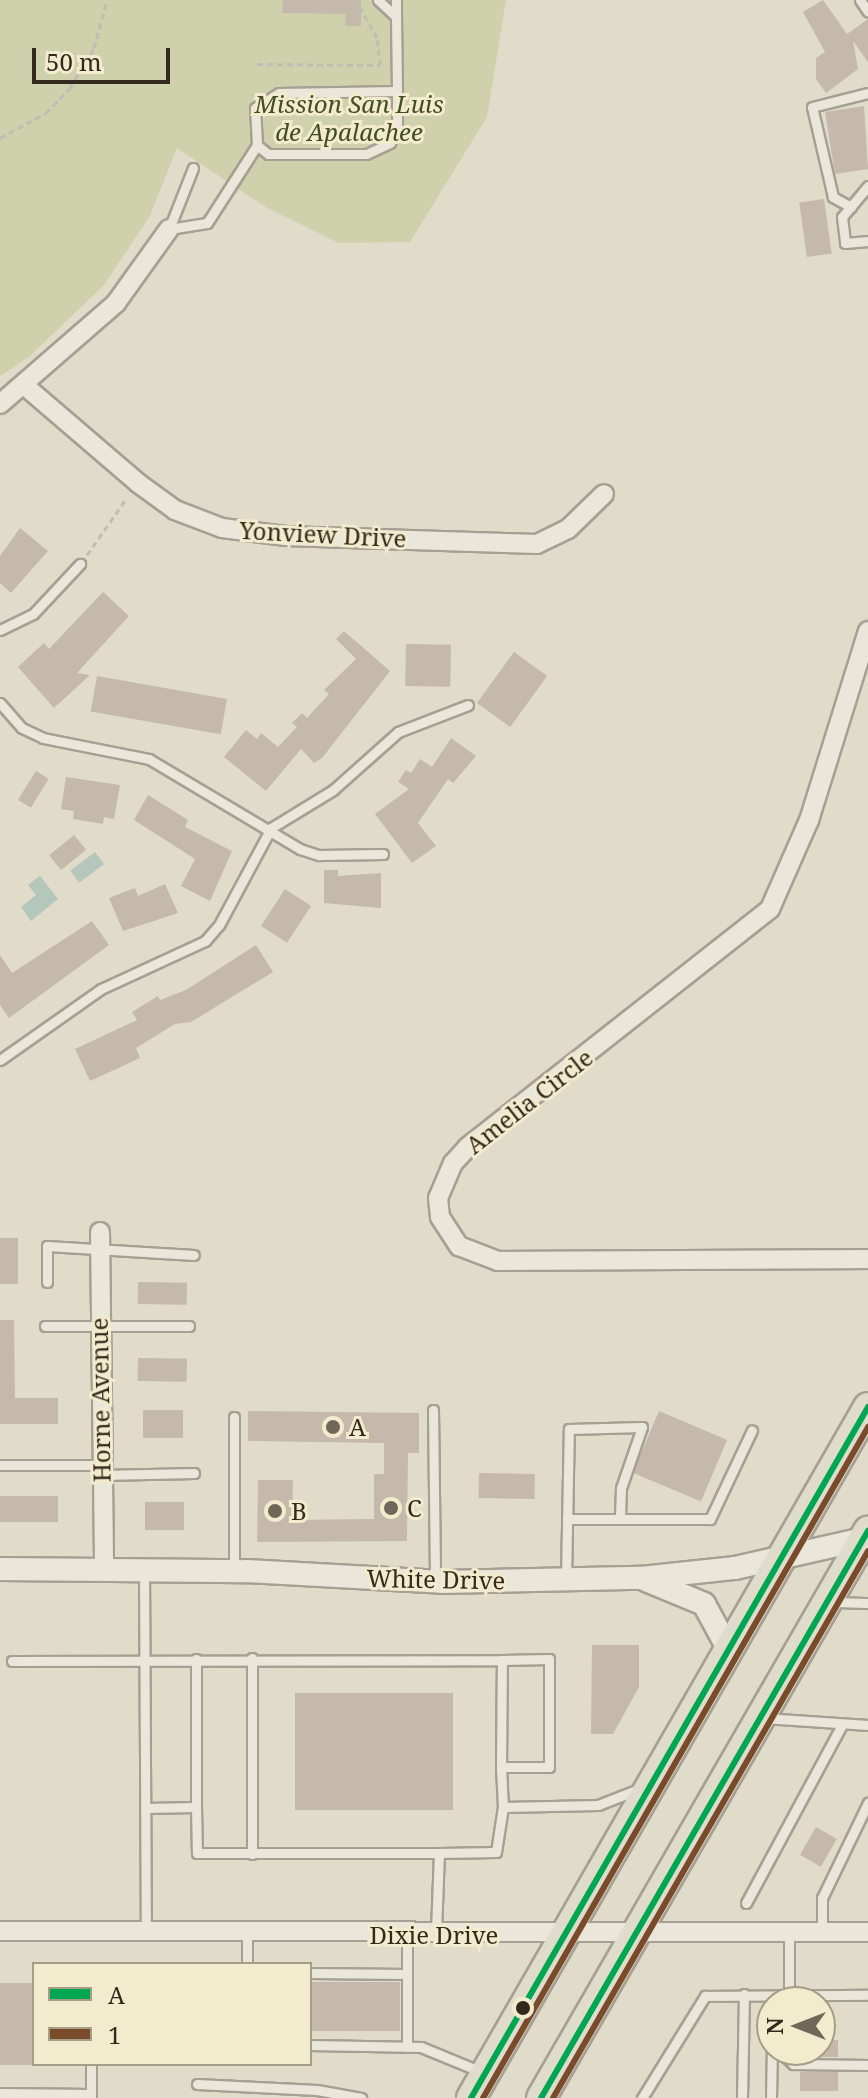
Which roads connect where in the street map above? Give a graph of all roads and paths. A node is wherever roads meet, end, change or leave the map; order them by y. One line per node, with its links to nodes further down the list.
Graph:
1 (107, 0): 11 (path)
2 (356, 0): 8 (path)
3 (378, 0): 7 (lane)
4 (396, 0): 7 (lane)
5 (860, 0): 6 (lane)
6 (868, 12)
7 (396, 17): 9 (lane)
8 (257, 64)
9 (397, 91): 12 (lane); 12 (lane)
10 (868, 93): 15 (lane)
11 (0, 138)
12 (257, 145): 16 (lane)
13 (193, 168): 16 (lane)
14 (868, 186): 15 (lane)
15 (851, 207): 17 (lane)
16 (169, 229): 18 (street)
17 (868, 241)
18 (25, 386): 19 (street); 20 (street, Yonview Drive)
19 (0, 404)
20 (138, 483): 21 (street, Yonview Drive); 22 (path)
21 (604, 494)
22 (80, 564): 23 (lane)
23 (0, 630)
24 (868, 631): 33 (street, Amelia Circle)
25 (0, 703): 27 (lane)
26 (468, 705): 27 (lane)
27 (271, 828): 28 (lane); 29 (lane)
28 (383, 854)
29 (0, 1060)
30 (100, 1232): 31 (street, Horne Avenue)
31 (99, 1252): 32 (lane); 34 (lane); 36 (street, Horne Avenue)
32 (194, 1255)
33 (868, 1259)
34 (47, 1282)
35 (45, 1326): 36 (lane)
36 (98, 1326): 37 (lane); 43 (street, Horne Avenue)
37 (189, 1326)
38 (868, 1407): 48 (main road)
39 (433, 1410): 55 (lane)
40 (234, 1417): 52 (lane)
41 (752, 1430): 46 (lane)
42 (0, 1465): 43 (lane)
43 (101, 1470): 44 (lane); 50 (street, Horne Avenue)
44 (194, 1473)
45 (567, 1519): 46 (lane); 46 (lane); 54 (lane)
46 (620, 1519)
47 (866, 1536): 48 (street, White Drive); 56 (main road)
48 (781, 1559): 53 (street, White Drive); 58 (main road)
49 (0, 1569): 50 (street, White Drive)
50 (104, 1569): 51 (street, White Drive)
51 (144, 1569): 52 (street, White Drive); 60 (lane)
52 (234, 1571): 55 (street, White Drive)
53 (641, 1578): 54 (street, White Drive); 58 (street)
54 (566, 1579): 55 (street, White Drive)
55 (435, 1581)
56 (827, 1602): 57 (lane); 64 (main road)
57 (868, 1603)
58 (729, 1650): 68 (main road)
59 (252, 1658): 61 (lane); 62 (lane); 74 (lane)
60 (144, 1659): 61 (lane); 63 (lane); 72 (lane)
61 (196, 1659): 70 (lane)
62 (502, 1660): 67 (lane); 67 (lane)
63 (12, 1661)
64 (760, 1717): 65 (lane); 78 (main road)
65 (842, 1725): 66 (lane); 75 (lane)
66 (868, 1725)
67 (501, 1767): 71 (lane)
68 (650, 1785): 71 (lane); 85 (main road)
69 (868, 1803): 80 (lane)
70 (196, 1807): 72 (lane); 74 (lane)
71 (503, 1807): 73 (lane)
72 (145, 1808): 76 (lane)
73 (439, 1853): 74 (lane); 84 (lane)
74 (252, 1854)
75 (746, 1903)
76 (146, 1930): 77 (street, Dixie Drive); 82 (street, Dixie Drive)
77 (0, 1931)
78 (636, 1931): 79 (street, Dixie Drive); 85 (street, Dixie Drive); 105 (main road)
79 (789, 1932): 80 (street, Dixie Drive); 89 (lane)
80 (822, 1932): 81 (street, Dixie Drive)
81 (868, 1932)
82 (247, 1933): 83 (street, Dixie Drive); 86 (lane)
83 (407, 1935): 84 (street, Dixie Drive); 88 (lane)
84 (436, 1935): 85 (street, Dixie Drive)
85 (565, 1935): 101 (main road)
86 (247, 1962)
87 (312, 1973): 88 (lane)
88 (407, 1974): 95 (lane)
89 (789, 1986)
90 (744, 1994): 93 (lane); 106 (lane); 107 (lane)
91 (836, 1995): 92 (lane)
92 (868, 1995)
93 (756, 1996)
94 (312, 2045): 95 (lane)
95 (407, 2047): 101 (lane)
96 (836, 2065): 97 (lane)
97 (868, 2065)
98 (91, 2066): 103 (lane)
99 (772, 2066): 108 (lane)
100 (197, 2084): 104 (lane)
101 (478, 2086)
102 (0, 2093): 103 (lane)
103 (91, 2096)
104 (361, 2098)
105 (541, 2098)
106 (642, 2098)
107 (742, 2098)
108 (771, 2098)

